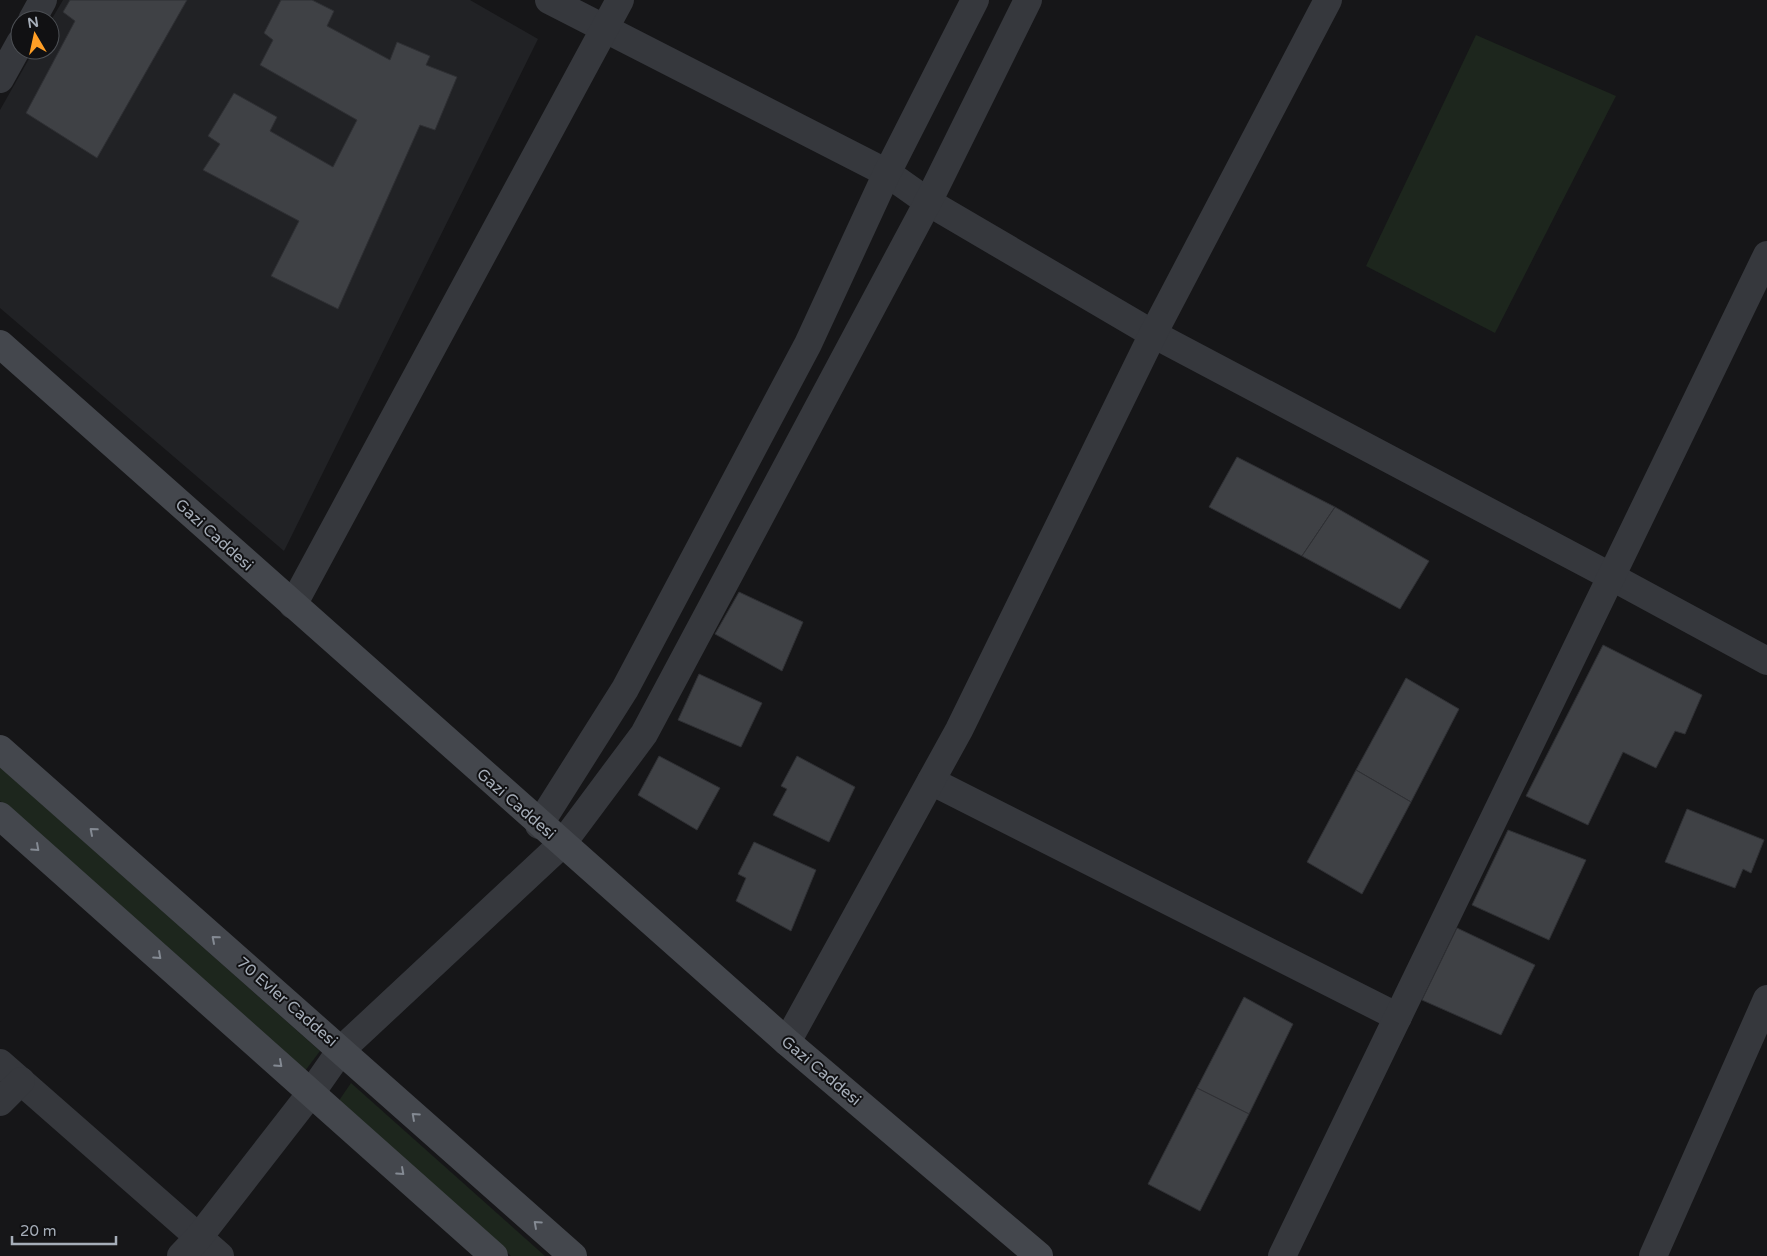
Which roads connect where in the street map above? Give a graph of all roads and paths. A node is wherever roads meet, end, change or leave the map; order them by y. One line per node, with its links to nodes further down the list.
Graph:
1 (549, 0): 6 (street)
2 (620, 0): 6 (street)
3 (975, 0): 9 (street)
4 (1028, 0): 10 (street)
5 (1328, 0): 12 (street)
6 (606, 29): 9 (street); 15 (street)
7 (11, 60): 8 (street)
8 (0, 79)
9 (887, 173): 10 (street); 20 (street)
10 (928, 202): 12 (street); 21 (street)
11 (1767, 255): 14 (street)
12 (1153, 334): 14 (street); 18 (street)
13 (0, 344): 15 (street, Gazi Caddesi)
14 (1612, 577): 16 (street); 23 (street)
15 (293, 605): 20 (street, Gazi Caddesi)
16 (1767, 662)
17 (0, 750): 25 (street, 70 Evler Caddesi, one-way to 17)
18 (931, 780): 23 (street); 24 (street)
19 (0, 816): 28 (street, one-way to 28)
20 (539, 825): 21 (street, Gazi Caddesi)
21 (562, 844): 24 (street, Gazi Caddesi); 25 (street)
22 (1767, 999): 36 (street)
23 (1398, 1017): 35 (street)
24 (787, 1042): 34 (street, Gazi Caddesi)
25 (341, 1050): 28 (street); 33 (street, 70 Evler Caddesi, one-way to 25)
26 (0, 1062): 27 (street)
27 (21, 1081): 29 (street); 30 (street)
28 (311, 1093): 30 (street); 32 (street, one-way to 32)
29 (0, 1102)
30 (190, 1247): 31 (street)
31 (220, 1256)
32 (494, 1256)
33 (574, 1256)
34 (1039, 1256)
35 (1282, 1256)
36 (1653, 1256)

